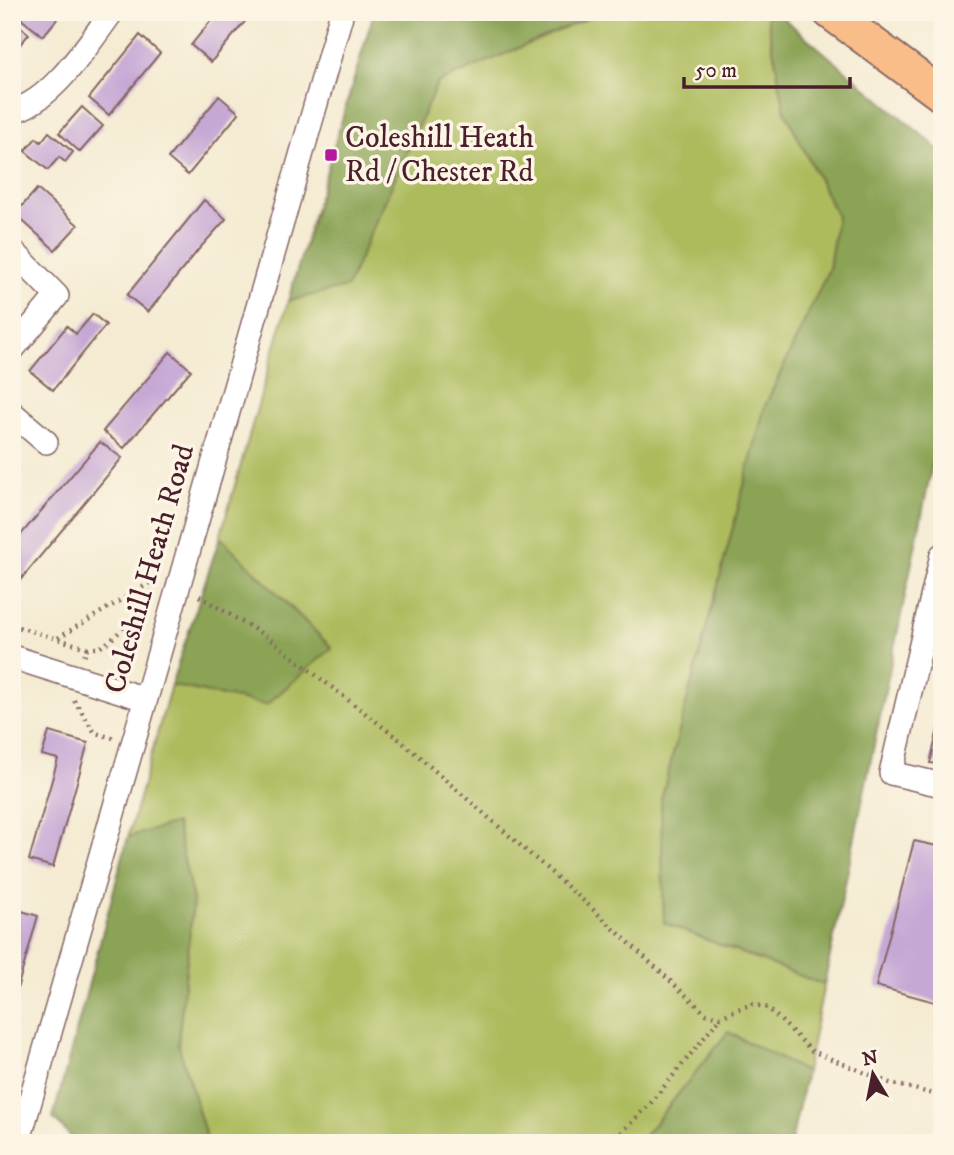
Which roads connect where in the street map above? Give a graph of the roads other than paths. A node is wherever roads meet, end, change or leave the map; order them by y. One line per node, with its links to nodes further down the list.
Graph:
1 (112, 12): 5 (street)
2 (342, 12): 12 (street, Coleshill Heath Road)
3 (830, 12): 4 (highway)
4 (942, 95)
5 (12, 111)
6 (12, 250): 7 (street)
7 (12, 350)
8 (12, 413): 9 (street)
9 (46, 442)
10 (942, 555): 13 (street)
11 (12, 657): 12 (street)
12 (145, 699): 14 (street, Coleshill Heath Road)
13 (942, 785)
14 (18, 1143)

